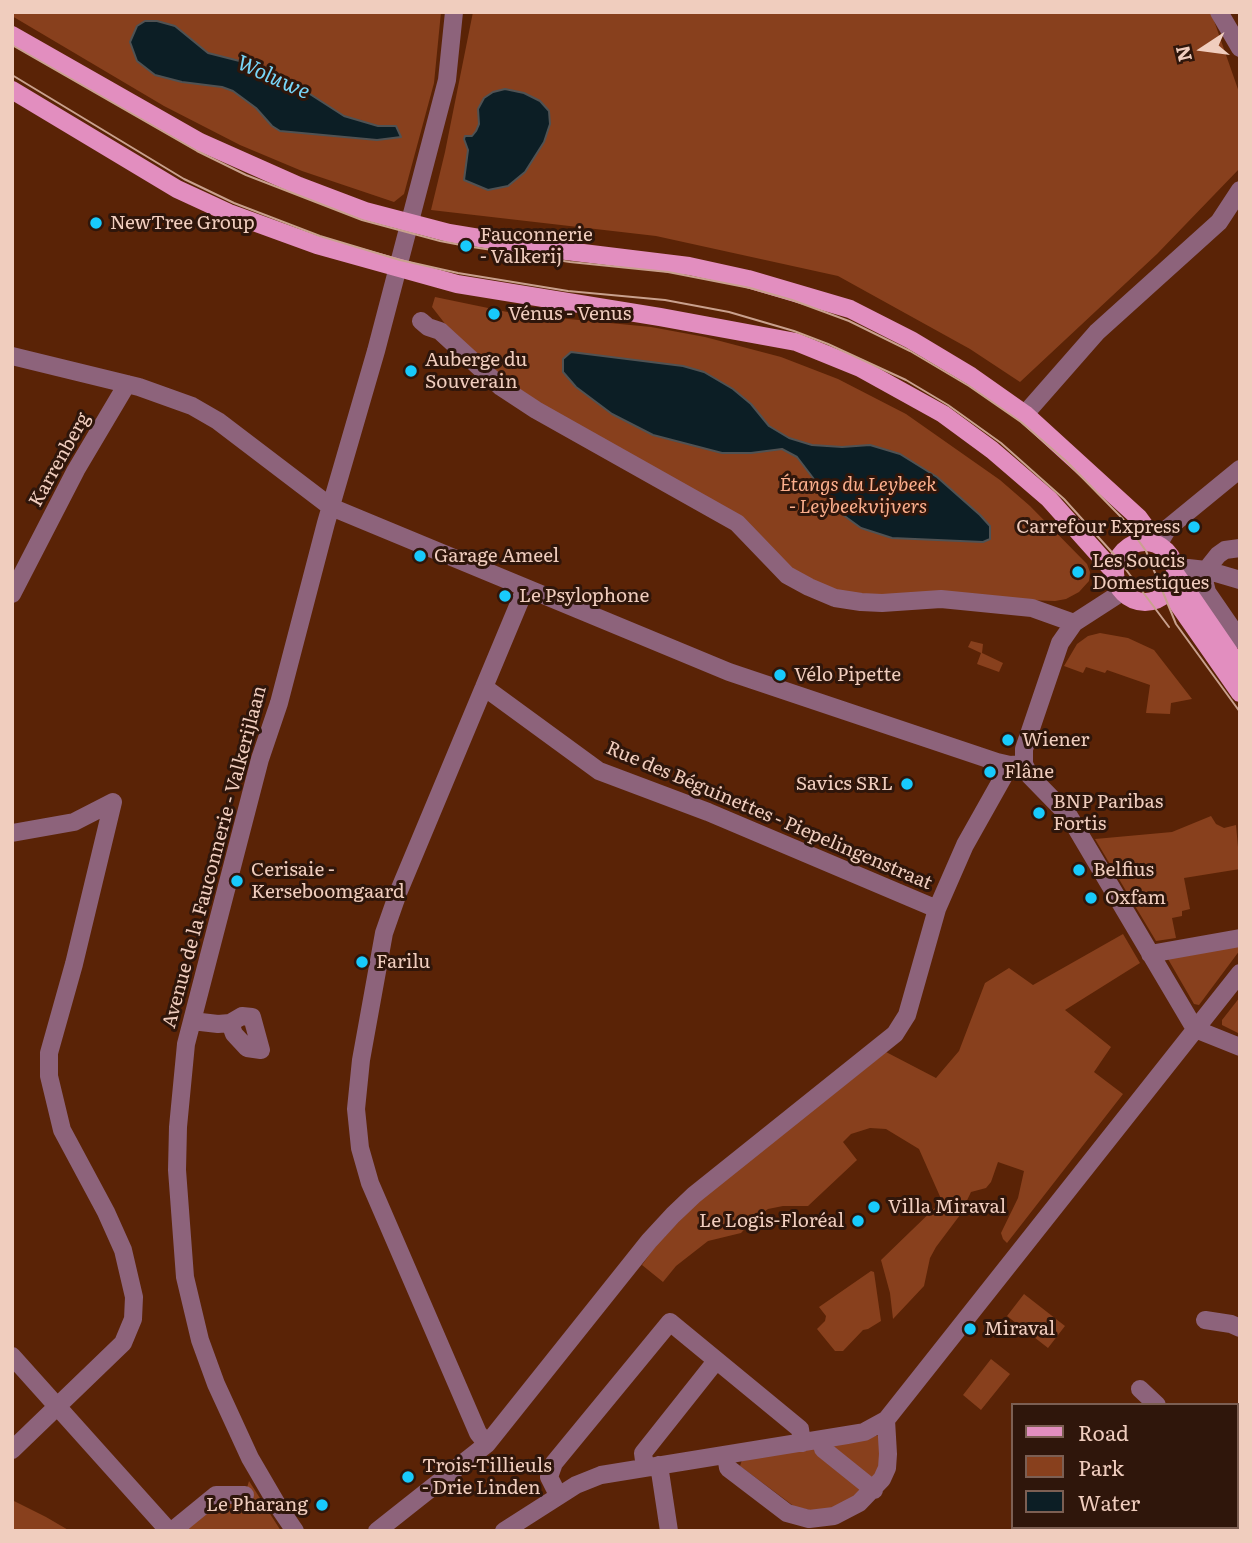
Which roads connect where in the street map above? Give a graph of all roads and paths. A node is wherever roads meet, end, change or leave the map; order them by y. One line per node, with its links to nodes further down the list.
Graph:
1 (454, 12): 7 (street, Avenue de la Fauconnerie - Valkerijlaan)
2 (1219, 12): 4 (street)
3 (12, 35): 7 (main road)
4 (1240, 48)
5 (12, 90): 8 (main road)
6 (1240, 190): 12 (street)
7 (409, 223): 8 (street, Avenue de la Fauconnerie - Valkerijlaan); 12 (main road)
8 (398, 269): 14 (street, Avenue de la Fauconnerie - Valkerijlaan); 20 (main road)
9 (421, 321): 23 (street)
10 (12, 356): 11 (street)
11 (127, 384): 14 (street); 22 (street, Karrenberg)
12 (1025, 414): 15 (main road)
13 (1240, 469): 15 (street)
14 (331, 507): 21 (street); 34 (street, Avenue de la Fauconnerie - Valkerijlaan)
15 (1154, 543): 19 (main road); 20 (main road)
16 (1240, 548): 17 (street)
17 (1206, 570): 18 (street); 19 (street); 24 (street)
18 (1240, 580)
19 (1172, 582): 20 (main road); 25 (main road); 27 (main road)
20 (1118, 583): 23 (street)
21 (525, 589): 26 (street); 28 (street)
22 (12, 594)
23 (1070, 621): 28 (street)
24 (1240, 640)
25 (1240, 668)
26 (484, 687): 30 (street, Rue des Béguinettes - Piepelingenstraat); 46 (street)
27 (1240, 693)
28 (1017, 764): 30 (street); 32 (street)
29 (12, 833): 42 (street)
30 (937, 909): 46 (street)
31 (1240, 938): 32 (street)
32 (1150, 954): 36 (street)
33 (1240, 974): 36 (street)
34 (192, 1021): 35 (street); 55 (street, Avenue de la Fauconnerie - Valkerijlaan)
35 (230, 1023)
36 (1195, 1029): 37 (street); 43 (street)
37 (1240, 1047)
38 (1205, 1320): 39 (street)
39 (1240, 1328)
40 (12, 1356): 42 (street)
41 (716, 1361): 45 (street); 49 (street); 52 (street)
42 (58, 1405): 47 (street); 54 (street)
43 (886, 1420): 44 (street); 50 (street)
44 (822, 1440): 45 (street); 50 (street)
45 (802, 1443): 48 (street)
46 (487, 1444): 56 (street)
47 (12, 1450)
48 (726, 1455): 49 (street); 50 (street)
49 (652, 1466): 52 (street); 58 (street)
50 (874, 1490)
51 (245, 1495): 54 (street)
52 (558, 1495): 53 (street)
53 (523, 1524): 57 (street)
54 (170, 1531)
55 (295, 1531)
56 (377, 1531)
57 (504, 1531)
58 (669, 1531)

